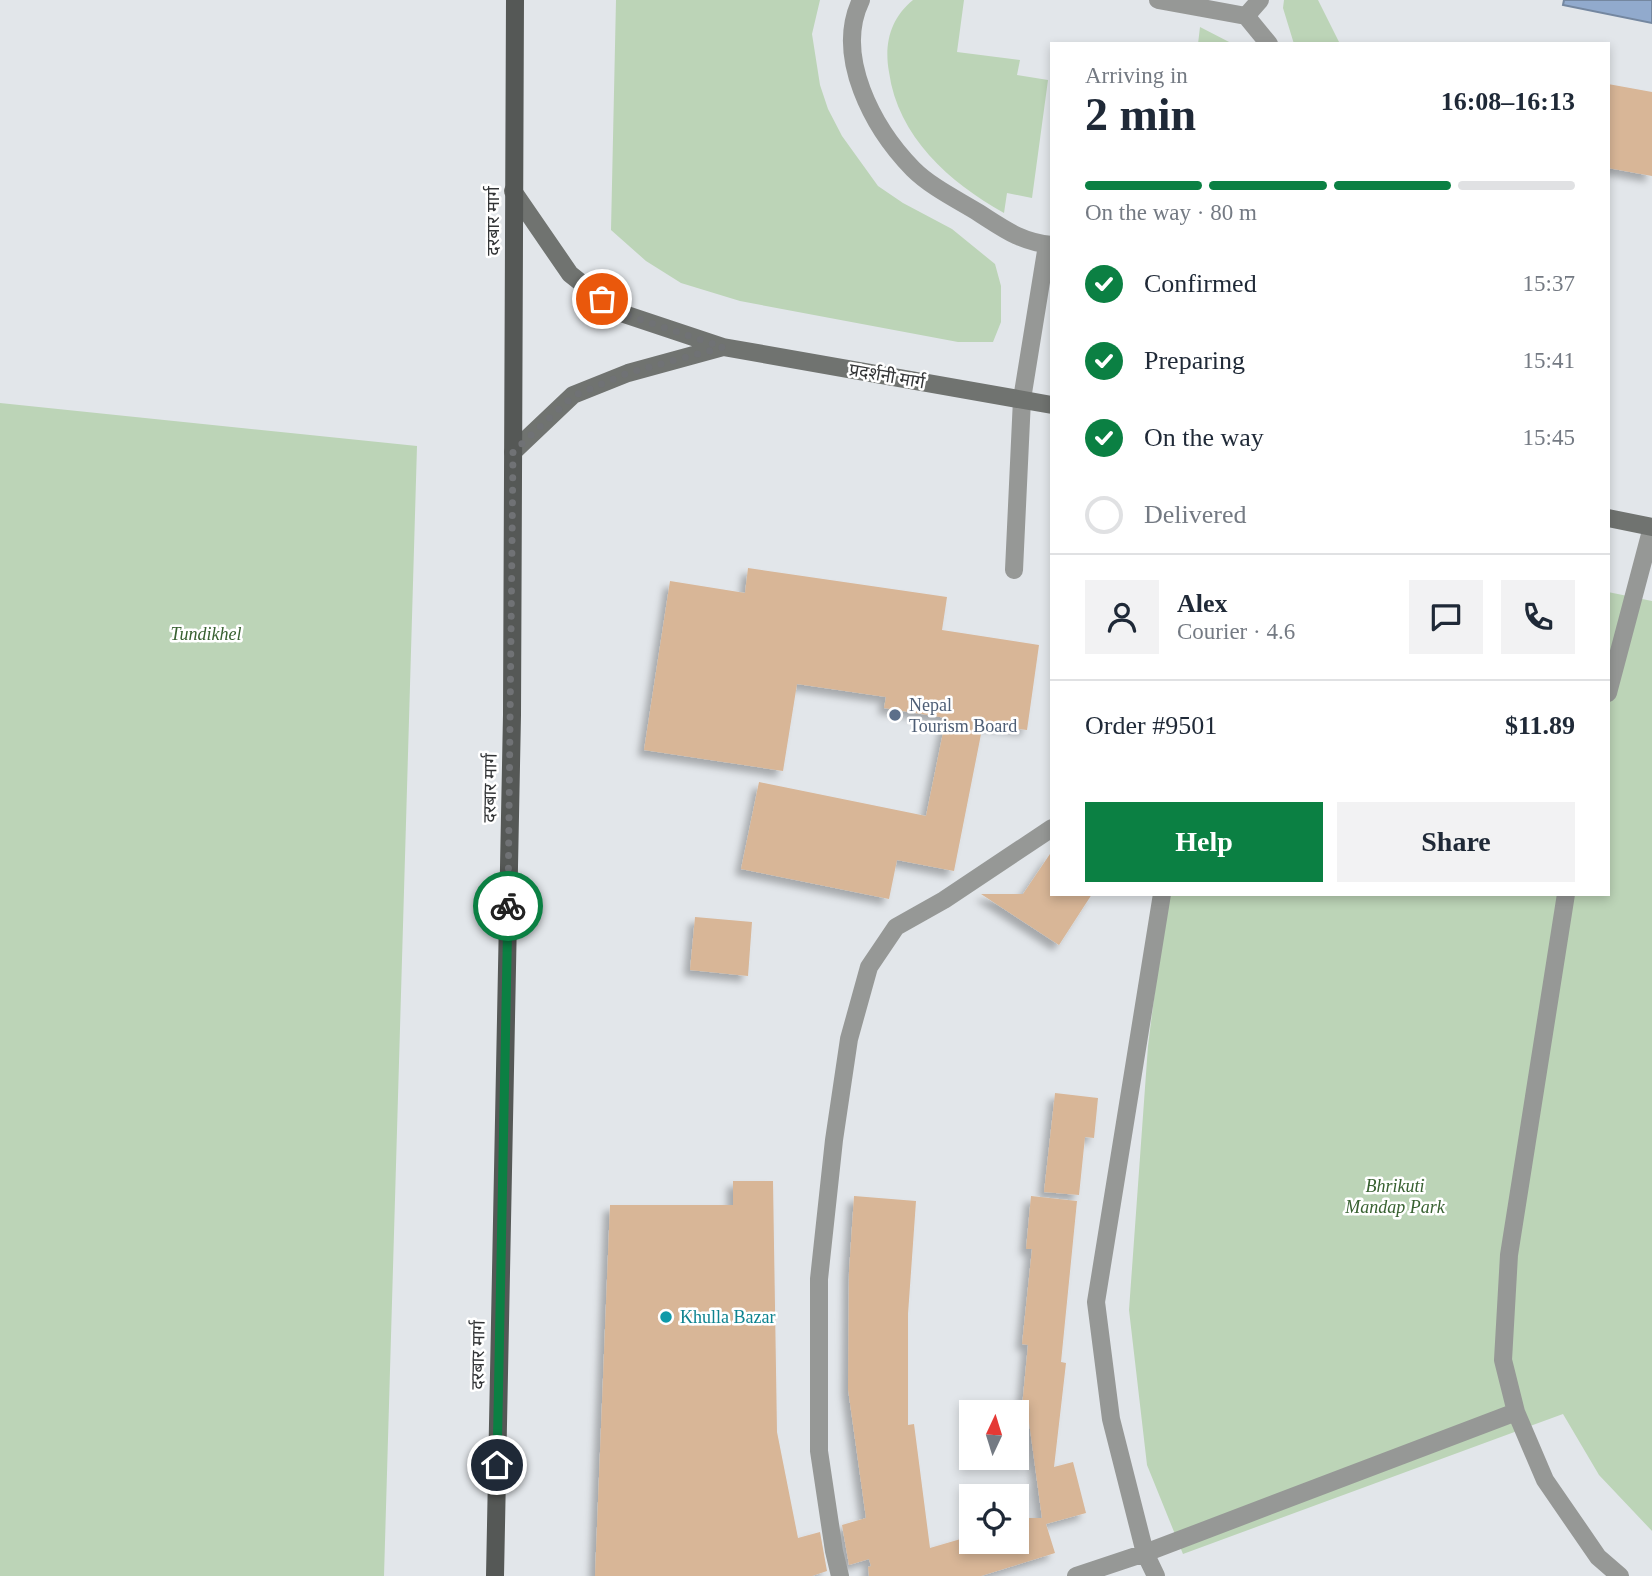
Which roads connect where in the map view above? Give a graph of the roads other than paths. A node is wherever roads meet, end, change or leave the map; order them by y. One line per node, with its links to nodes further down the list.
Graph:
1 (515, 0): 7 (main road, दरबार मार्ग)
2 (861, 0): 8 (lane)
3 (1158, 0): 5 (lane)
4 (1260, 0): 5 (lane)
5 (1245, 16): 6 (lane)
6 (1267, 42)
7 (513, 191): 9 (main road, प्रदर्शनी मार्ग); 12 (main road, दरबार मार्ग)
8 (1050, 245): 10 (lane)
9 (723, 347): 10 (main road, प्रदर्शनी मार्ग); 12 (main road, प्रदर्शनी मार्ग)
10 (1022, 399): 11 (main road, प्रदर्शनी मार्ग); 15 (lane)
11 (1050, 405)
12 (513, 452): 22 (main road, दरबार मार्ग)
13 (1610, 518): 14 (main road)
14 (1652, 527): 16 (lane)
15 (1014, 570)
16 (1610, 685)
17 (1050, 829): 23 (lane)
18 (1162, 896): 21 (lane)
19 (1566, 896): 20 (lane)
20 (1516, 1412): 21 (lane); 26 (lane)
21 (1145, 1553): 24 (lane); 25 (lane)
22 (495, 1576)
23 (840, 1576)
24 (1076, 1576)
25 (1156, 1576)
26 (1620, 1576)

